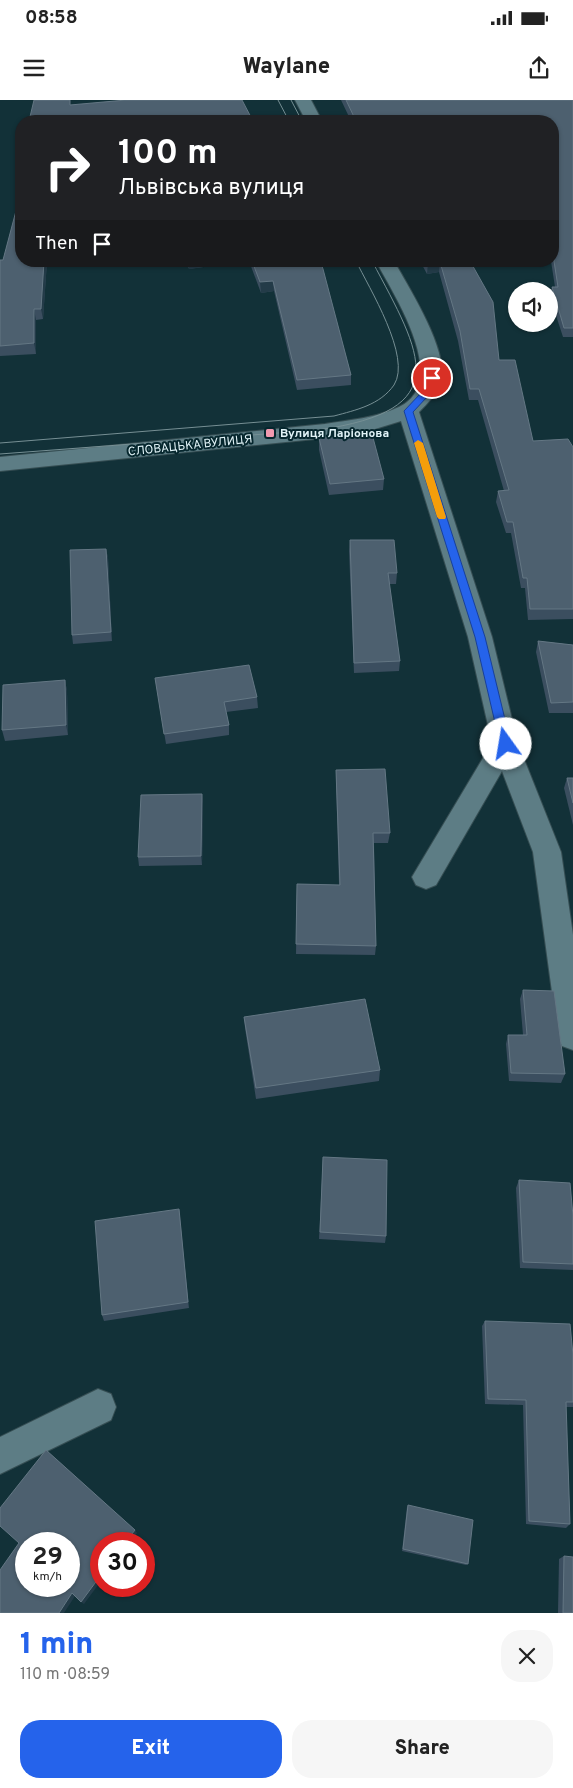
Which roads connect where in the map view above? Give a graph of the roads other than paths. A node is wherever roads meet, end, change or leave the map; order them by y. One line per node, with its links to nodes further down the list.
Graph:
1 (303, 100): 2 (street)
2 (311, 115)
3 (388, 267): 4 (street)
4 (408, 411): 5 (street, СЛОВАЦЬКА ВУЛИЦЯ); 6 (street)
5 (0, 464)
6 (506, 744): 7 (street); 8 (street)
7 (426, 877)
8 (573, 1036)
9 (98, 1407): 10 (street)
10 (0, 1456)

